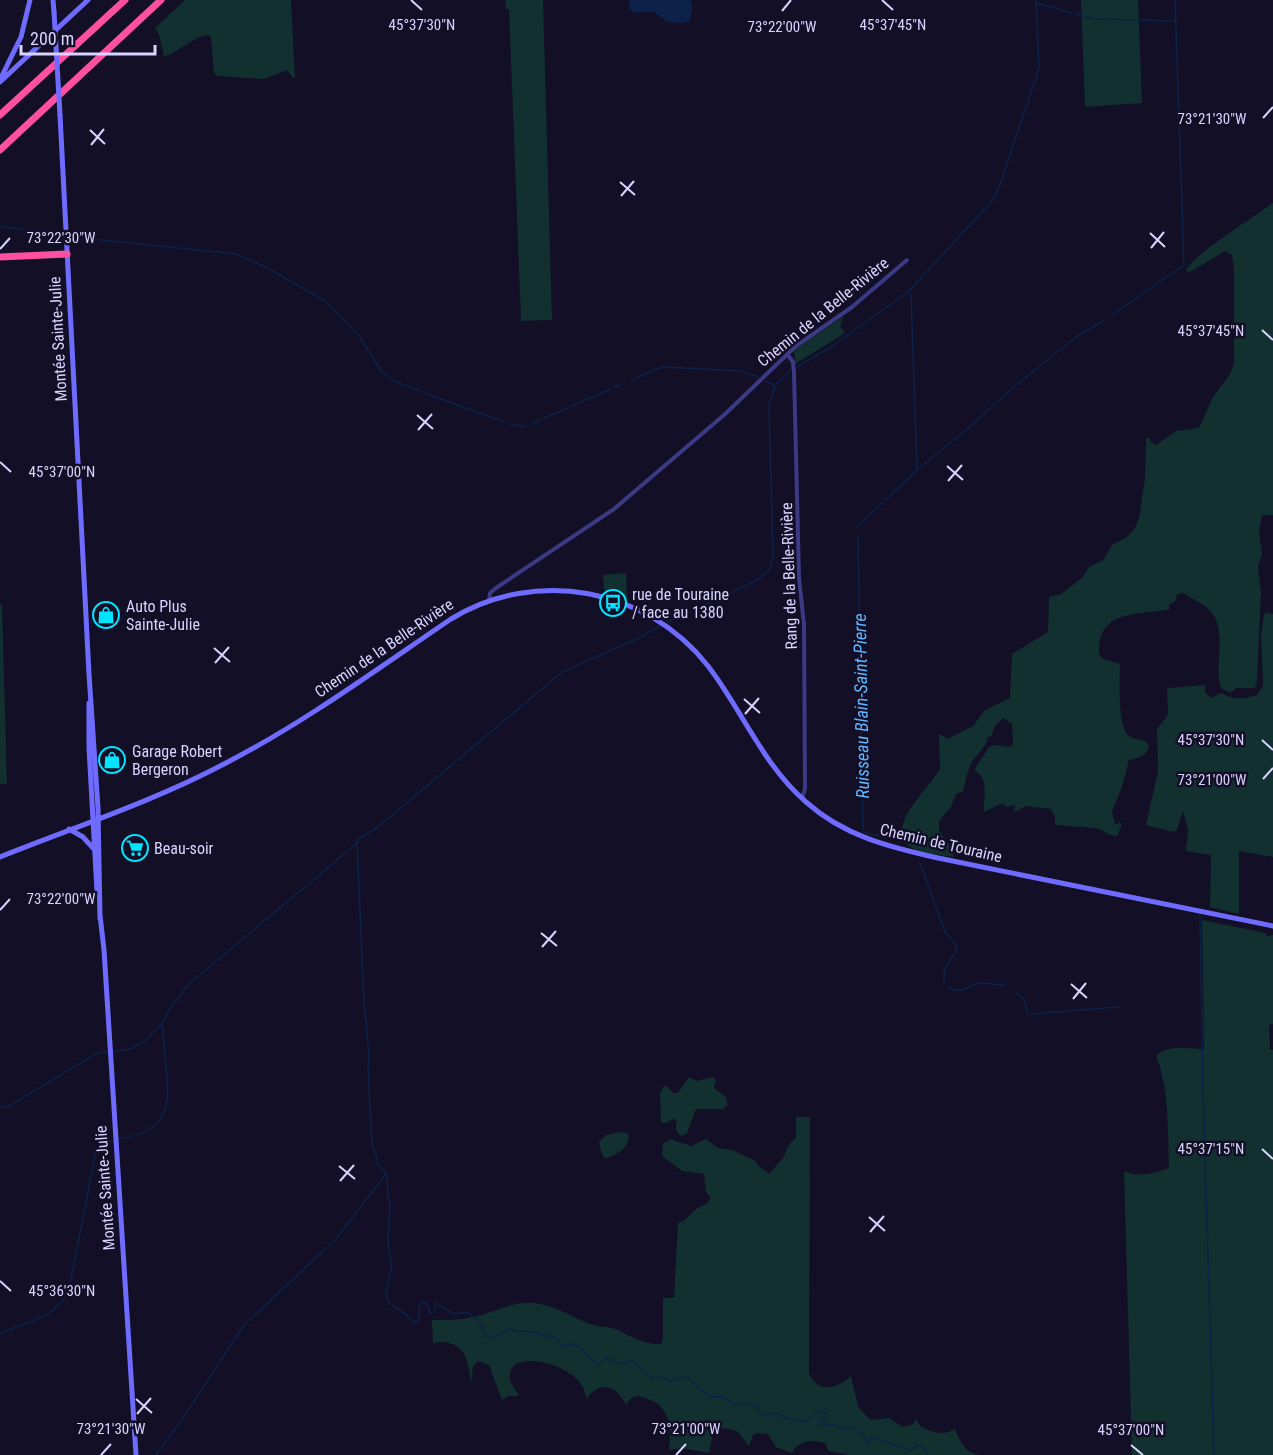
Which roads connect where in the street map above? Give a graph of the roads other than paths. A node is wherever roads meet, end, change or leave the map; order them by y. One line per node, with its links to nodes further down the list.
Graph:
1 (30, 0): 6 (main road)
2 (53, 0): 9 (main road, Montée Sainte-Julie, bridge)
3 (88, 0): 6 (main road)
4 (125, 0): 7 (highway)
5 (161, 0): 8 (highway)
6 (0, 81)
7 (0, 115)
8 (0, 150)
9 (67, 254): 10 (highway); 15 (main road, Montée Sainte-Julie)
10 (0, 257)
11 (907, 260): 12 (street, Chemin de la Belle-Rivière)
12 (788, 354): 13 (street, Chemin de la Belle-Rivière); 14 (street, Rang de la Belle-Rivière)
13 (489, 601): 14 (main road, Chemin de Touraine); 15 (main road, Chemin de la Belle-Rivière)
14 (801, 799): 20 (main road, Chemin de Touraine)
15 (96, 820): 16 (main road, Chemin de la Belle-Rivière); 17 (main road, Montée Sainte-Julie); 19 (main road, Montée Sainte-Julie)
16 (69, 829): 17 (main road); 18 (main road, Chemin de la Belle-Rivière)
17 (94, 849): 19 (main road, Montée Sainte-Julie)
18 (0, 857)
19 (100, 918): 21 (main road, Montée Sainte-Julie)
20 (1273, 926)
21 (136, 1455)

